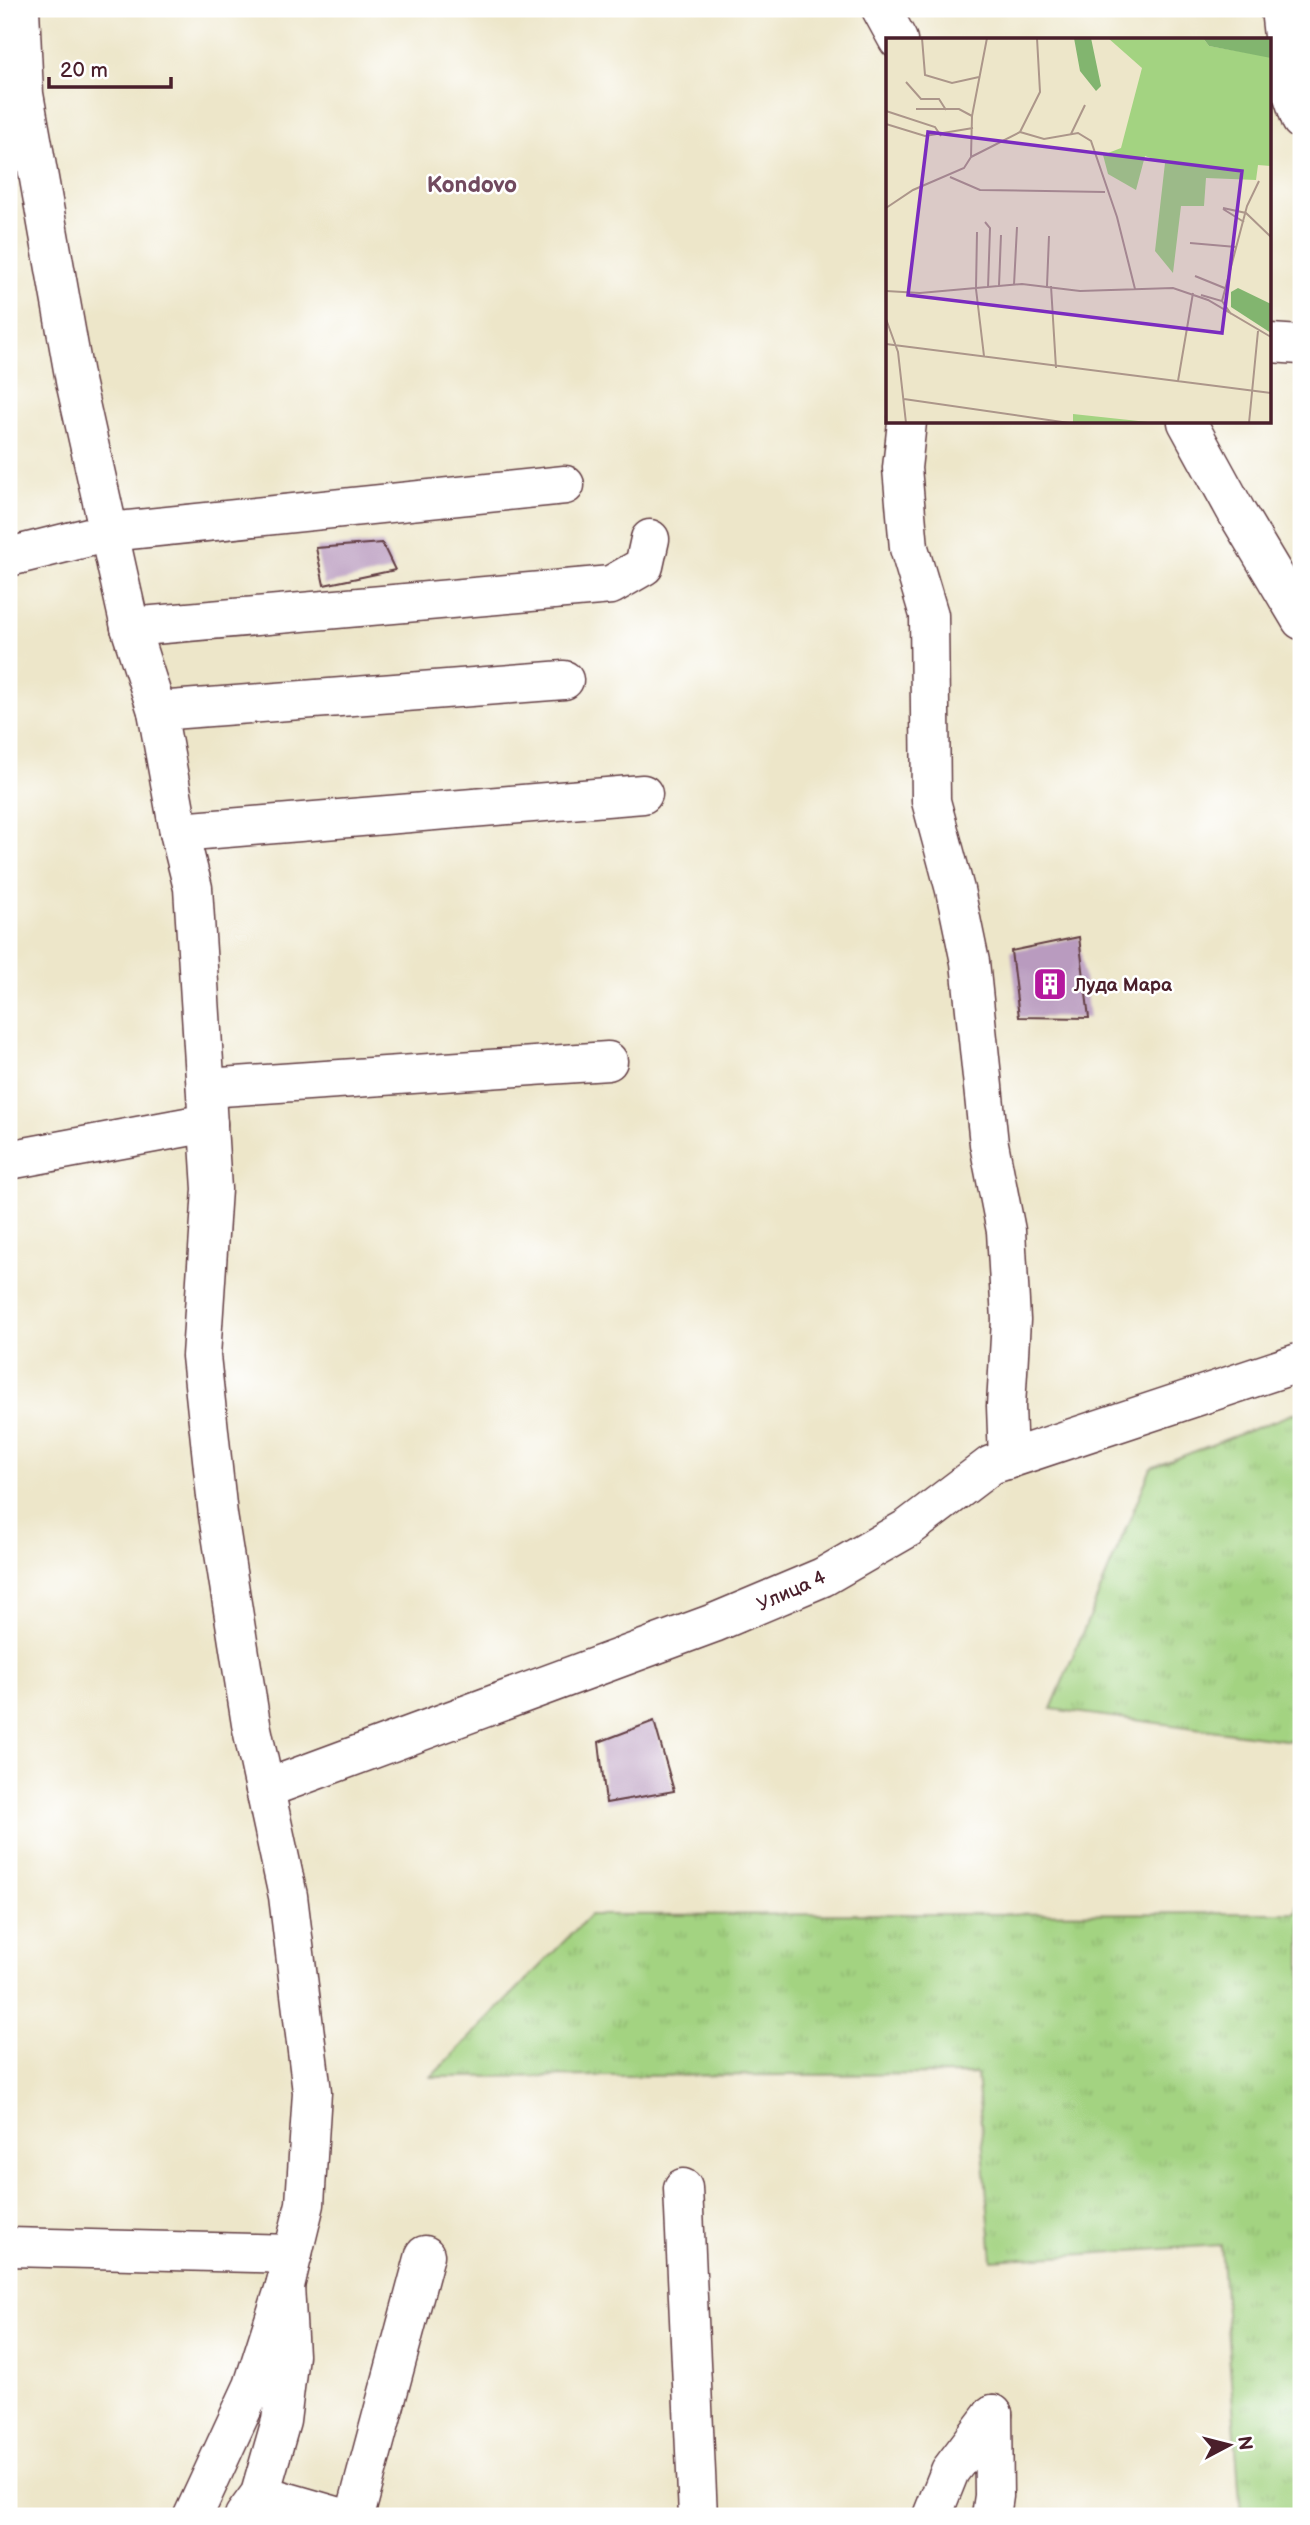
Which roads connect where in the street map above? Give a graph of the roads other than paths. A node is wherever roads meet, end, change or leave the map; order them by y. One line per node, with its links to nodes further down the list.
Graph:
1 (19, 9): 11 (street)
2 (881, 9): 4 (street)
3 (1280, 9): 5 (street)
4 (897, 38)
5 (1300, 108)
6 (1272, 343): 7 (street)
7 (1301, 345)
8 (907, 424): 24 (street)
9 (1188, 424): 14 (street)
10 (565, 485): 11 (street)
11 (109, 532): 13 (street); 15 (street)
12 (650, 539): 15 (street)
13 (9, 556)
14 (1301, 620)
15 (131, 627): 17 (street)
16 (564, 680): 17 (street)
17 (157, 711): 19 (street)
18 (643, 794): 19 (street)
19 (179, 832): 21 (street)
20 (608, 1060): 21 (street)
21 (207, 1106): 22 (street); 25 (street)
22 (9, 1160)
23 (1301, 1363): 24 (street, Улица 4)
24 (1008, 1460): 25 (street, Улица 4)
25 (265, 1790): 29 (street)
26 (683, 2188): 34 (street)
27 (9, 2247): 29 (street)
28 (425, 2255): 33 (street)
29 (289, 2270): 30 (street); 31 (street)
30 (252, 2505): 32 (street)
31 (194, 2516)
32 (336, 2516)
33 (355, 2516)
34 (698, 2516)
35 (932, 2516): 36 (street)
36 (991, 2516)

